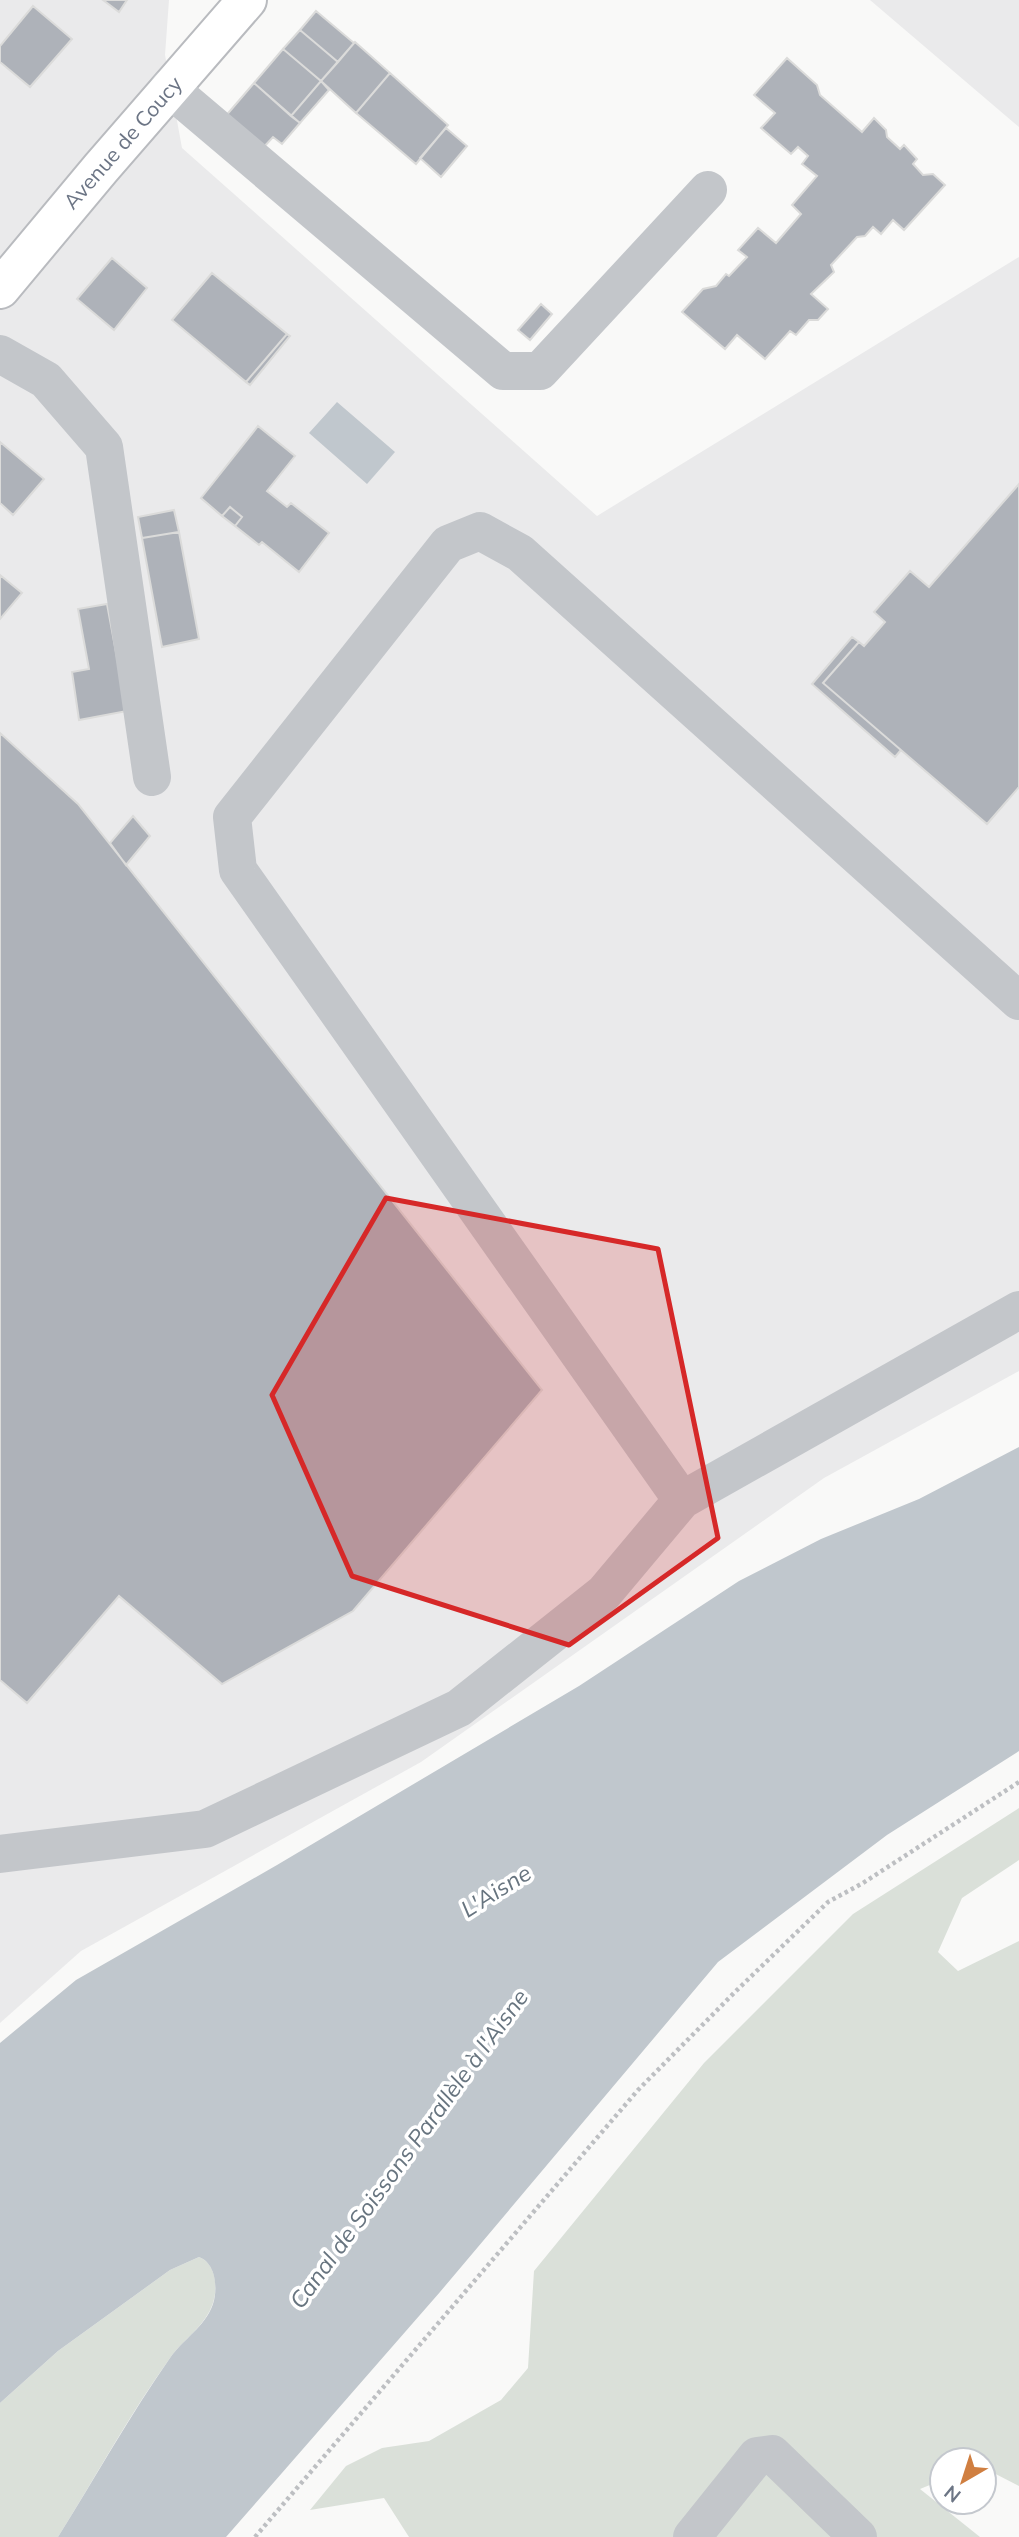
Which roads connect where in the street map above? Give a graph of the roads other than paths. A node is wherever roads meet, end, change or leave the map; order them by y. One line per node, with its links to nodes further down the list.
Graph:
1 (238, 4): 2 (main road, Avenue de Coucy)
2 (169, 88): 3 (lane); 4 (main road, Avenue de Coucy)
3 (708, 190)
4 (0, 289)
5 (0, 354): 6 (lane)
6 (152, 777)
7 (1019, 1001): 9 (lane)
8 (1019, 1310): 9 (lane)
9 (682, 1500): 10 (lane)
10 (0, 1854)
11 (692, 2537): 12 (lane)
12 (858, 2537)

